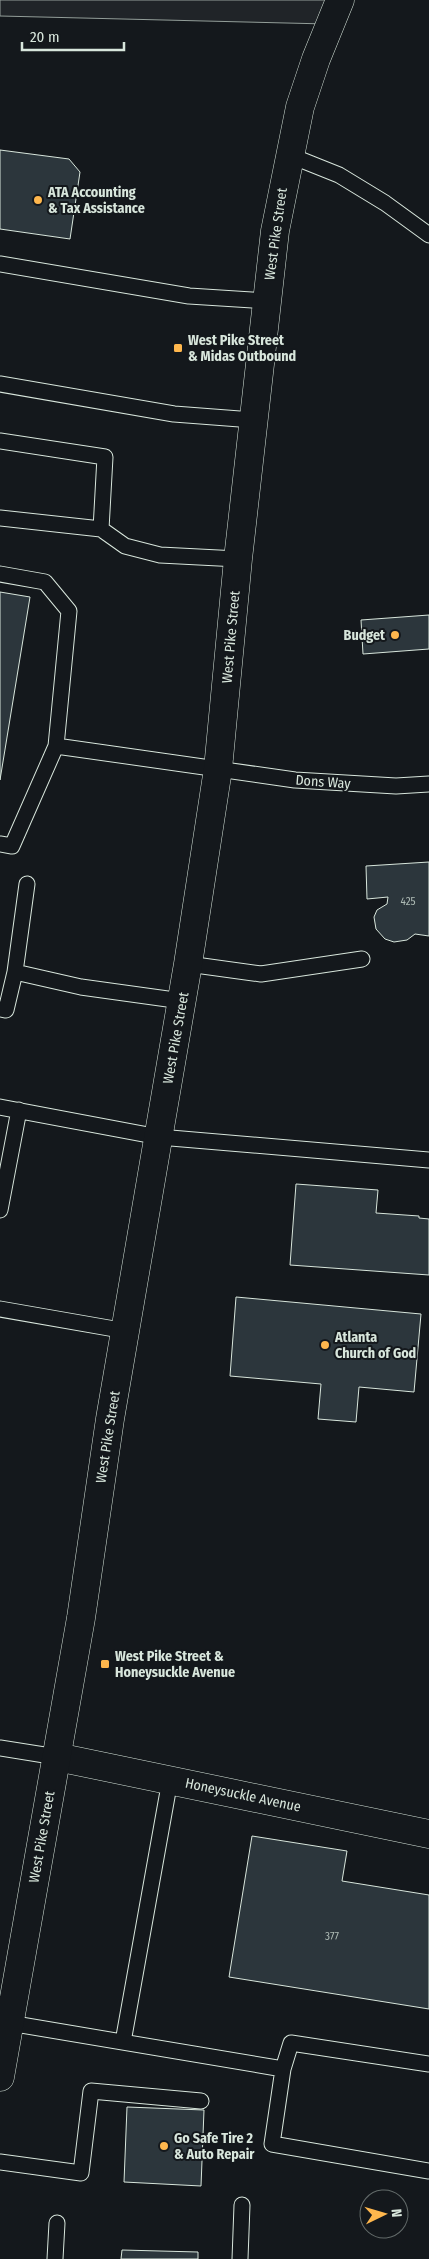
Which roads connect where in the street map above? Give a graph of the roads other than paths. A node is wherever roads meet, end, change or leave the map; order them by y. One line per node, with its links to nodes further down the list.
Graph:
1 (340, 0): 2 (main road, West Pike Street)
2 (288, 155): 3 (lane); 5 (main road, West Pike Street)
3 (429, 235)
4 (0, 264): 5 (lane)
5 (266, 301): 7 (main road, West Pike Street)
6 (0, 384): 7 (lane)
7 (253, 420): 11 (main road, West Pike Street)
8 (0, 441): 10 (lane)
9 (0, 518): 10 (lane)
10 (101, 529): 11 (lane)
11 (238, 559): 14 (main road, West Pike Street)
12 (0, 574): 13 (lane)
13 (56, 746): 14 (lane, Dons Way); 16 (lane)
14 (218, 770): 15 (lane, Dons Way); 19 (main road, West Pike Street)
15 (429, 784)
16 (0, 844)
17 (27, 884): 20 (lane)
18 (362, 959): 19 (lane)
19 (188, 964): 21 (main road, West Pike Street)
20 (15, 972): 21 (lane); 22 (lane)
21 (182, 1001): 25 (main road, West Pike Street)
22 (0, 1009)
23 (0, 1107): 24 (lane)
24 (19, 1110): 25 (lane); 27 (lane)
25 (159, 1137): 26 (lane); 29 (main road, West Pike Street)
26 (429, 1160)
27 (0, 1210)
28 (0, 1309): 29 (lane)
29 (126, 1331): 31 (main road, West Pike Street)
30 (0, 1748): 31 (lane)
31 (57, 1758): 32 (main road, Honeysuckle Avenue); 34 (main road, West Pike Street)
32 (170, 1780): 33 (main road, Honeysuckle Avenue); 35 (lane)
33 (429, 1834)
34 (4, 2022): 35 (lane); 38 (main road, West Pike Street)
35 (123, 2042): 37 (lane)
36 (429, 2064): 37 (lane)
37 (284, 2069): 41 (lane)
38 (0, 2077)
39 (201, 2101): 40 (lane)
40 (0, 2162)
41 (429, 2171)
42 (242, 2205): 45 (lane)
43 (57, 2223): 44 (lane)
44 (55, 2259)
45 (240, 2259)

